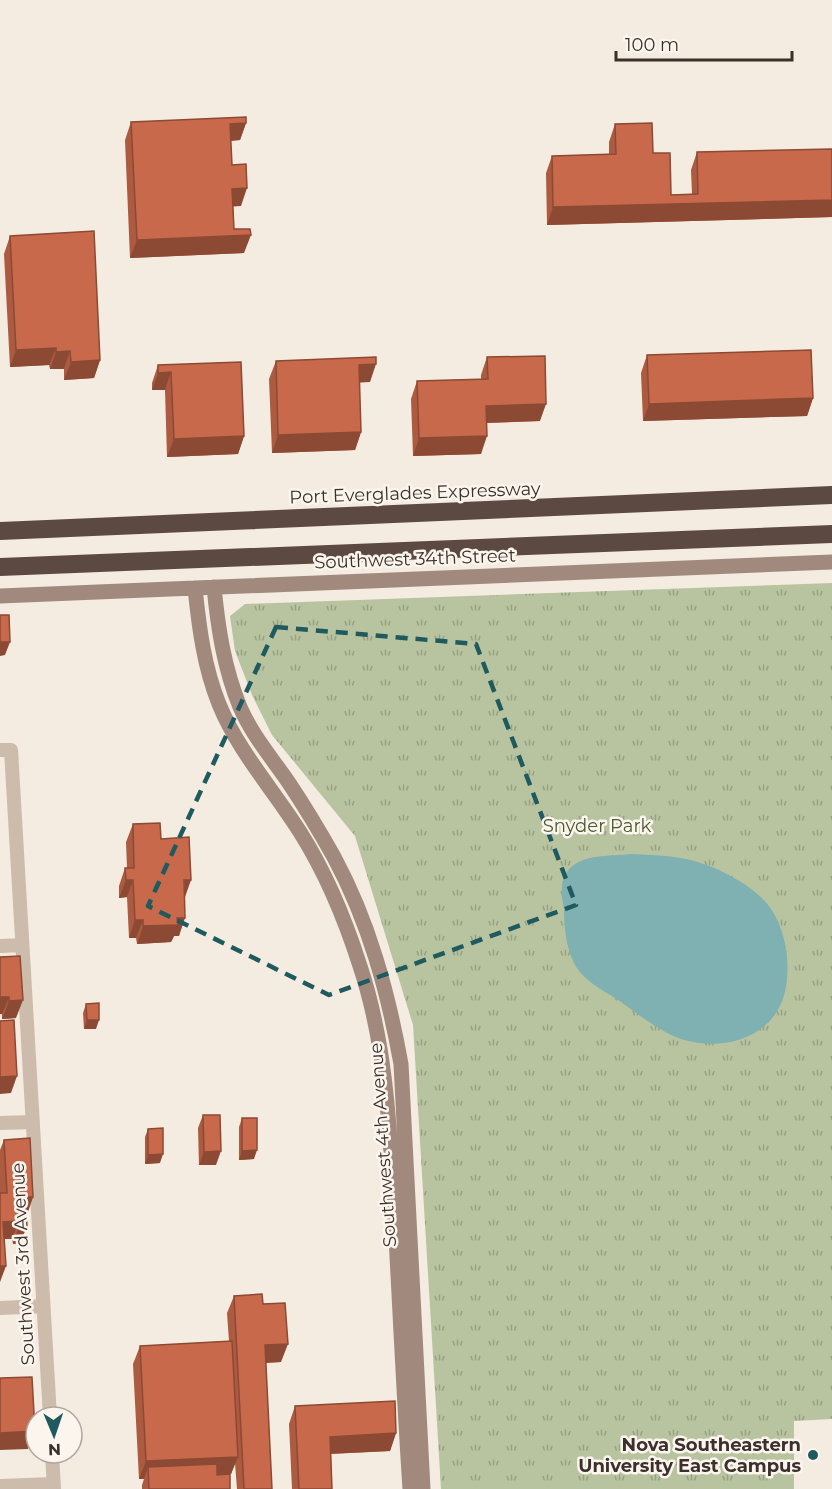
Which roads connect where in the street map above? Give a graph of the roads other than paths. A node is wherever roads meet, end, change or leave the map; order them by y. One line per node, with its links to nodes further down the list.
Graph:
1 (832, 495): 2 (highway, Port Everglades Expressway)
2 (0, 531)
3 (832, 534): 5 (highway)
4 (832, 562): 6 (street, Southwest 34th Street)
5 (0, 567)
6 (214, 587): 7 (street, Southwest 34th Street); 21 (street, Southwest 4th Avenue)
7 (195, 588): 8 (street, Southwest 34th Street); 20 (street, Southwest 4th Avenue)
8 (0, 596)
9 (6, 750): 10 (street, Southwest 3rd Avenue)
10 (22, 945): 11 (street); 12 (street, Southwest 3rd Avenue)
11 (0, 946)
12 (33, 1122): 13 (street); 14 (street, Southwest 3rd Avenue)
13 (0, 1123)
14 (43, 1306): 15 (street); 16 (street, Southwest 3rd Avenue)
15 (0, 1308)
16 (49, 1405)
17 (53, 1465): 19 (street)
18 (0, 1486): 19 (street)
19 (54, 1486)
20 (410, 1489)
21 (423, 1489)

